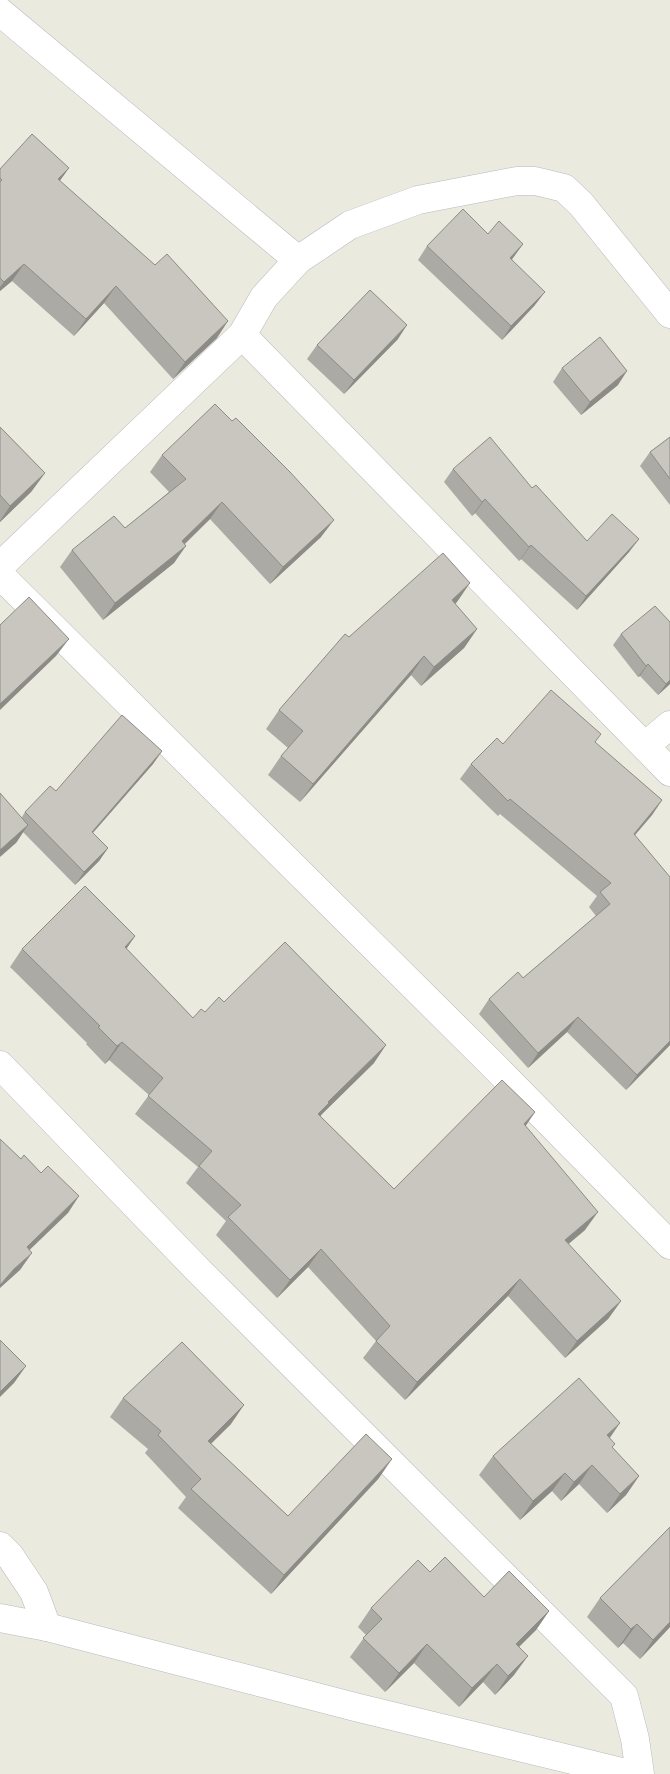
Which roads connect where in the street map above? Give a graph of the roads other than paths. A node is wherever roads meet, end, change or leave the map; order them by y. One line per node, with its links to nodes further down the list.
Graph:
1 (0, 12): 2 (street)
2 (298, 260): 3 (street); 4 (street)
3 (670, 314)
4 (242, 335): 5 (street); 8 (street)
5 (0, 566)
6 (0, 576): 11 (street)
7 (670, 725): 8 (street)
8 (644, 746): 9 (street)
9 (670, 772)
10 (0, 1065): 16 (street)
11 (670, 1245)
12 (0, 1546): 14 (street)
13 (0, 1618): 14 (street)
14 (47, 1627): 15 (street)
15 (630, 1774)
16 (640, 1774)

